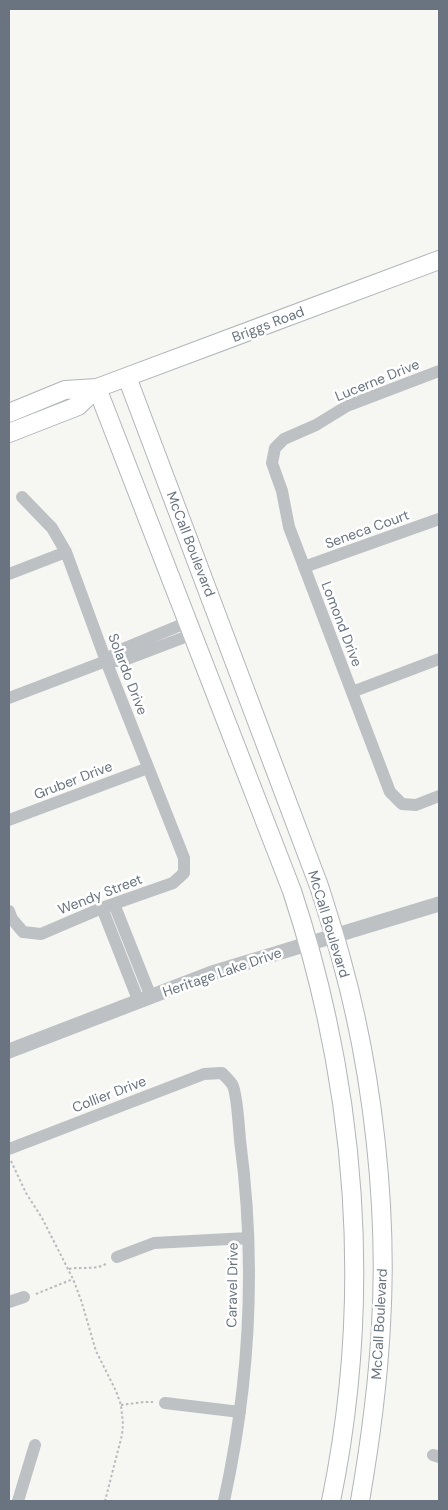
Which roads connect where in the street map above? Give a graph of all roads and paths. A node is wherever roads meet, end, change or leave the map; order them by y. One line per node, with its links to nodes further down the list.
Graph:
1 (439, 260): 3 (main road, Briggs Road)
2 (439, 371): 7 (street, Lucerne Drive)
3 (127, 377): 4 (main road, Briggs Road); 26 (main road, McCall Boulevard)
4 (97, 388): 5 (main road, Briggs Road); 6 (main road, Briggs Road); 13 (main road, McCall Boulevard)
5 (9, 412)
6 (9, 433)
7 (275, 448): 11 (street, Lomond Drive)
8 (22, 497): 10 (street, Solardo Drive)
9 (439, 518): 11 (street, Seneca Court)
10 (66, 552): 12 (street); 15 (street, Solardo Drive)
11 (304, 568): 16 (street, Lomond Drive)
12 (9, 574)
13 (190, 628): 15 (street); 27 (main road, McCall Boulevard)
14 (439, 659): 16 (street)
15 (106, 660): 17 (street); 18 (street, Solardo Drive)
16 (352, 692): 19 (street, Lomond Drive)
17 (9, 698)
18 (148, 768): 20 (street, Gruber Drive); 21 (street, Solardo Drive)
19 (439, 796)
20 (9, 820)
21 (184, 872): 22 (street, Wendy Street)
22 (114, 904): 24 (street, Wendy Street); 28 (street)
23 (439, 904): 26 (street, Heritage Lake Drive)
24 (102, 908): 25 (street, Wendy Street); 28 (street)
25 (9, 911)
26 (334, 936): 27 (street, Heritage Lake Drive); 47 (main road, McCall Boulevard)
27 (308, 944): 28 (street, Heritage Lake Drive); 46 (main road, McCall Boulevard)
28 (145, 999): 29 (street, Heritage Lake Drive)
29 (9, 1051)
30 (222, 1073): 31 (street, Collier Drive); 33 (street, Caravel Drive)
31 (9, 1148)
32 (9, 1157): 35 (path)
33 (248, 1238): 34 (street); 41 (street, Caravel Drive)
34 (117, 1257): 35 (path)
35 (69, 1269): 36 (path)
36 (73, 1279): 37 (path); 40 (path)
37 (24, 1297): 38 (street)
38 (9, 1302)
39 (165, 1403): 40 (path); 41 (street)
40 (121, 1405): 44 (path)
41 (240, 1412): 45 (street, Caravel Drive)
42 (35, 1445): 43 (street)
43 (18, 1501)
44 (105, 1501)
45 (224, 1501)
46 (331, 1501)
47 (360, 1501)

